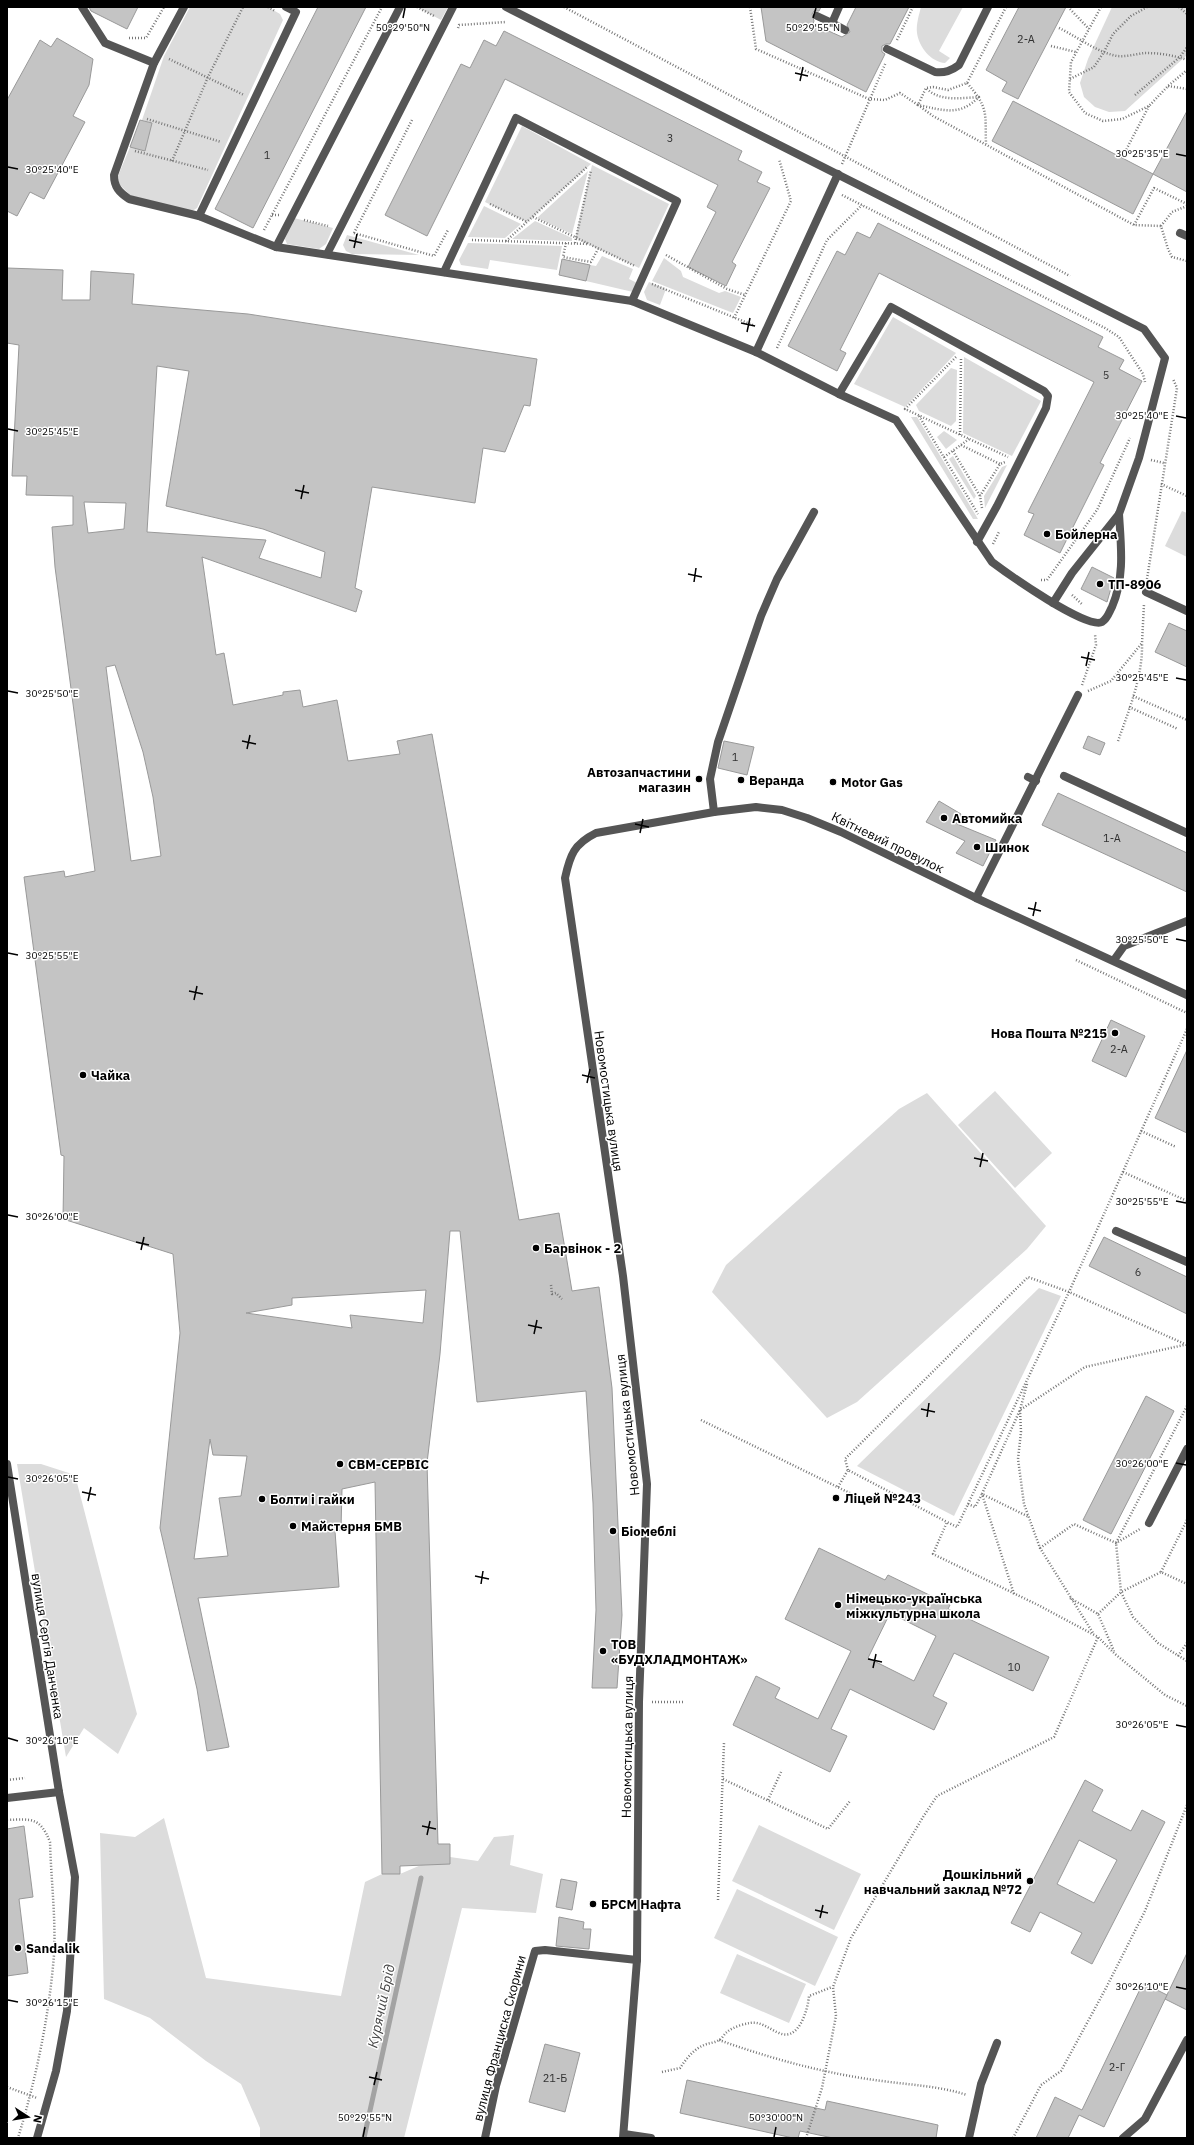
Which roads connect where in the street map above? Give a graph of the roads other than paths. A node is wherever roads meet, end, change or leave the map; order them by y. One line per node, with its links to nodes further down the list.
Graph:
1 (82, 7): 13 (street)
2 (184, 7): 13 (street)
3 (286, 7): 15 (street)
4 (400, 7): 16 (street)
5 (453, 7): 17 (street)
6 (506, 7): 14 (street)
7 (839, 7): 10 (street)
8 (988, 7): 12 (street)
9 (817, 16): 10 (street)
10 (832, 23): 11 (street)
11 (845, 30)
12 (890, 50)
13 (154, 63): 15 (street)
14 (838, 174): 20 (street); 23 (street)
15 (199, 216): 16 (street)
16 (276, 246): 17 (street)
17 (327, 254): 18 (street)
18 (444, 272): 19 (street); 19 (street)
19 (632, 301): 20 (street)
20 (756, 352): 21 (street)
21 (839, 394): 24 (street); 24 (street)
22 (814, 512): 32 (street)
23 (1119, 514): 26 (street); 26 (street)
24 (977, 542): 26 (street)
25 (1146, 592): 27 (street)
26 (1053, 603)
27 (1187, 611)
28 (1078, 695): 31 (street)
29 (1064, 776): 33 (street)
30 (1028, 777): 31 (street)
31 (1036, 781): 35 (street)
32 (714, 812): 34 (street, Квітневий провулок); 35 (street, Квітневий провулок)
33 (1187, 832)
34 (569, 858): 46 (street, Новомостицька вулиця)
35 (976, 898): 37 (street, Квітневий провулок)
36 (1187, 921): 37 (street)
37 (1114, 960): 38 (street, Квітневий провулок)
38 (1187, 994)
39 (1116, 1231): 40 (street)
40 (1187, 1262)
41 (1187, 1448): 43 (street)
42 (7, 1464): 44 (street, вулиця Сергія Данченка)
43 (1149, 1523)
44 (59, 1792): 45 (street); 50 (street, вулиця Сергія Данченка)
45 (7, 1798)
46 (637, 1960): 49 (street, Новомостицька вулиця); 51 (street, вулиця Франциска Скорини)
47 (1187, 2040): 54 (street)
48 (997, 2043): 53 (street)
49 (623, 2136): 52 (street)
50 (37, 2138)
51 (485, 2138)
52 (651, 2138)
53 (969, 2138)
54 (1123, 2138)

